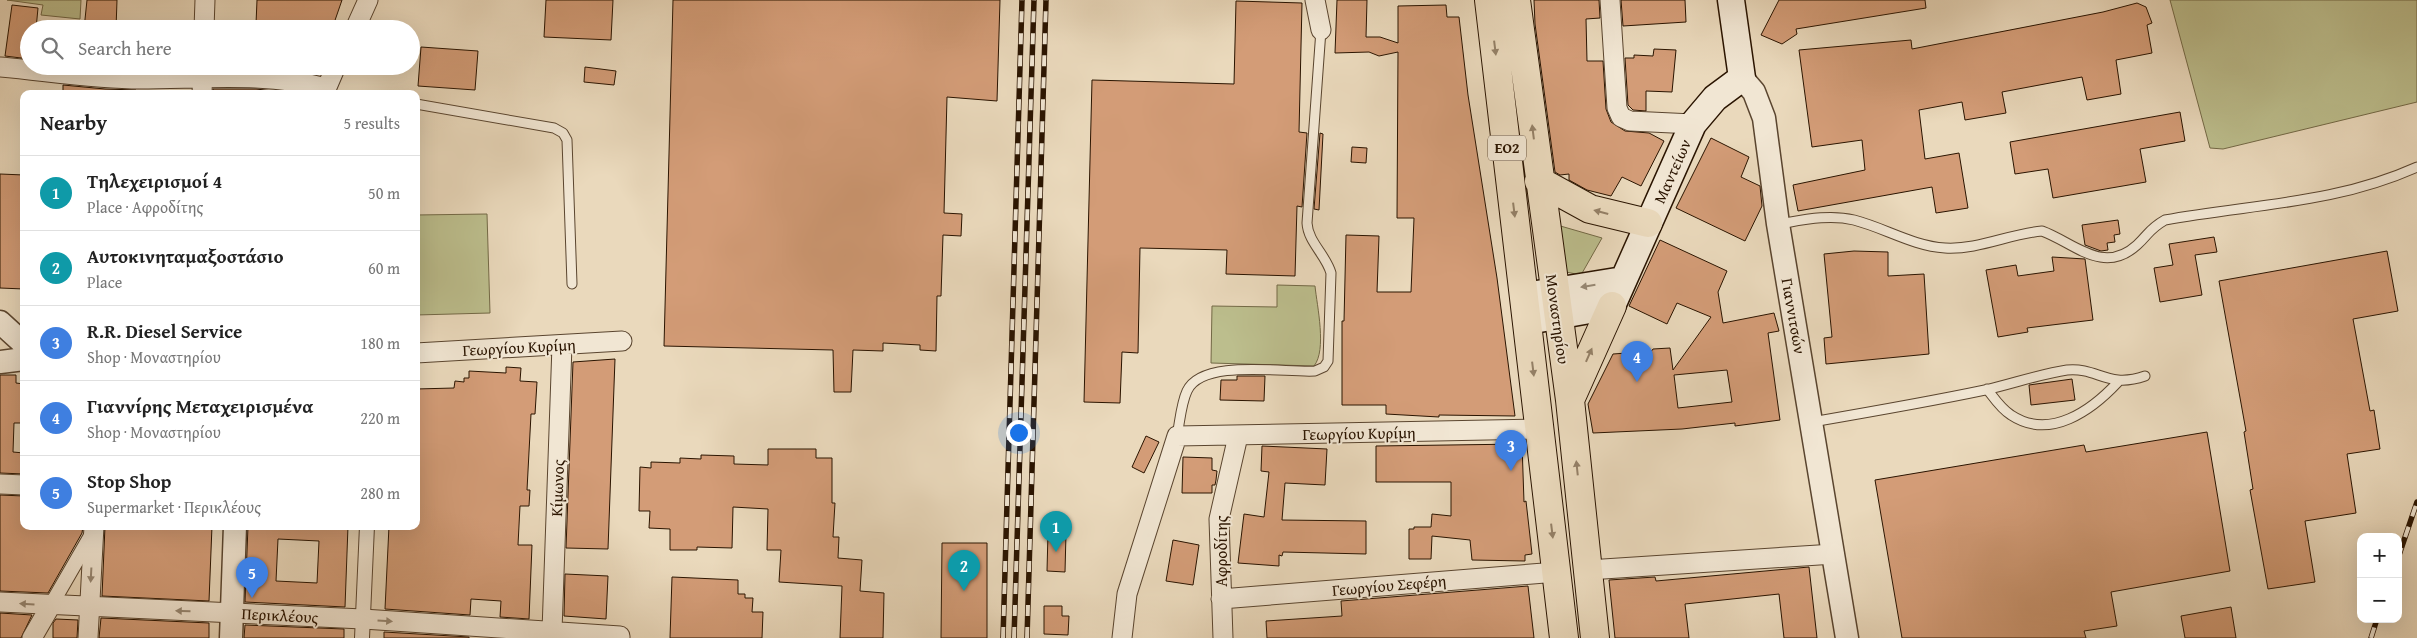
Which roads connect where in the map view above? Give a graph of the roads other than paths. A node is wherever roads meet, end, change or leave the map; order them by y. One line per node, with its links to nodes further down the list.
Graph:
1 (205, 0): 8 (street)
2 (368, 0): 9 (street)
3 (1316, 0): 10 (street)
4 (1489, 0): 29 (main road, Μοναστηρίου / ΕΟ2, one-way to 29)
5 (1516, 0): 22 (main road, Μοναστηρίου / ΕΟ2, one-way to 5)
6 (1610, 0): 20 (street)
7 (1731, 0): 15 (main road, Γιαννιτσών)
8 (204, 20)
9 (359, 20)
10 (1321, 30): 43 (lane)
11 (0, 67): 12 (street)
12 (20, 69)
13 (93, 75): 16 (street)
14 (333, 75): 18 (street)
15 (1742, 78): 20 (main road, Μαντείων); 24 (street, Γιαννιτσών)
16 (203, 79): 17 (street)
17 (319, 90)
18 (329, 90)
19 (420, 105): 26 (lane)
20 (1693, 124): 23 (main road, Μαντείων)
21 (2417, 167): 24 (lane)
22 (1539, 181): 23 (main road, one-way to 22); 27 (main road, Μοναστηρίου / ΕΟ2)
23 (1648, 223): 25 (main road, Μαντείων)
24 (1778, 224): 41 (street, Γιαννιτσών)
25 (1623, 280): 27 (main road, one-way to 27); 28 (main road, Μαντείων)
26 (572, 284)
27 (1555, 304): 28 (main road); 29 (main road); 40 (main road, Μοναστηρίου / ΕΟ2)
28 (1612, 306): 40 (main road, one-way to 28)
29 (1527, 309): 42 (main road, Μοναστηρίου / ΕΟ2, one-way to 42)
30 (0, 322): 31 (street)
31 (20, 340)
32 (622, 340): 33 (street, Γεωργίου Κυρίμη)
33 (562, 345): 34 (street, Γεωργίου Κυρίμη); 59 (street, Κίμωνος)
34 (420, 353)
35 (20, 360): 36 (street)
36 (0, 362)
37 (2145, 376): 38 (lane)
38 (2118, 382): 39 (lane); 39 (lane)
39 (1987, 389): 41 (lane)
40 (1570, 400): 51 (main road, Μοναστηρίου / ΕΟ2, one-way to 40)
41 (1812, 422): 50 (street, Γιαννιτσών)
42 (1540, 429): 44 (street, Γεωργίου Κυρίμη); 52 (main road, Μοναστηρίου / ΕΟ2, one-way to 52)
43 (1177, 436): 44 (street, Γεωργίου Κυρίμη); 66 (street)
44 (1238, 436): 53 (street, Αφροδίτης)
45 (0, 484): 46 (street)
46 (20, 486)
47 (93, 530): 55 (street); 56 (street, one-way to 56)
48 (235, 530): 57 (street)
49 (367, 530): 58 (street)
50 (1834, 554): 51 (street); 70 (street, Γιαννιτσών)
51 (1588, 570): 69 (main road, Μοναστηρίου / ΕΟ2)
52 (1557, 572): 53 (street, Γεωργίου Σεφέρη); 68 (main road, Μοναστηρίου / ΕΟ2)
53 (1221, 599): 67 (street, Αφροδίτης)
54 (0, 602): 55 (street, Περικλέους, one-way to 54)
55 (51, 605): 56 (street, Περικλέους); 62 (street)
56 (89, 608): 57 (street, Περικλέους, one-way to 56); 63 (street)
57 (232, 613): 58 (street, Περικλέους); 64 (street)
58 (363, 619): 60 (street, Περικλέους, one-way to 60); 65 (street)
59 (552, 632): 60 (street, Περικλέους); 61 (street, Περικλέους)
60 (491, 633)
61 (620, 637)
62 (32, 638)
63 (88, 638)
64 (231, 638)
65 (362, 638)
66 (1122, 638)
67 (1223, 638)
68 (1564, 638)
69 (1595, 638)
70 (1847, 638)

